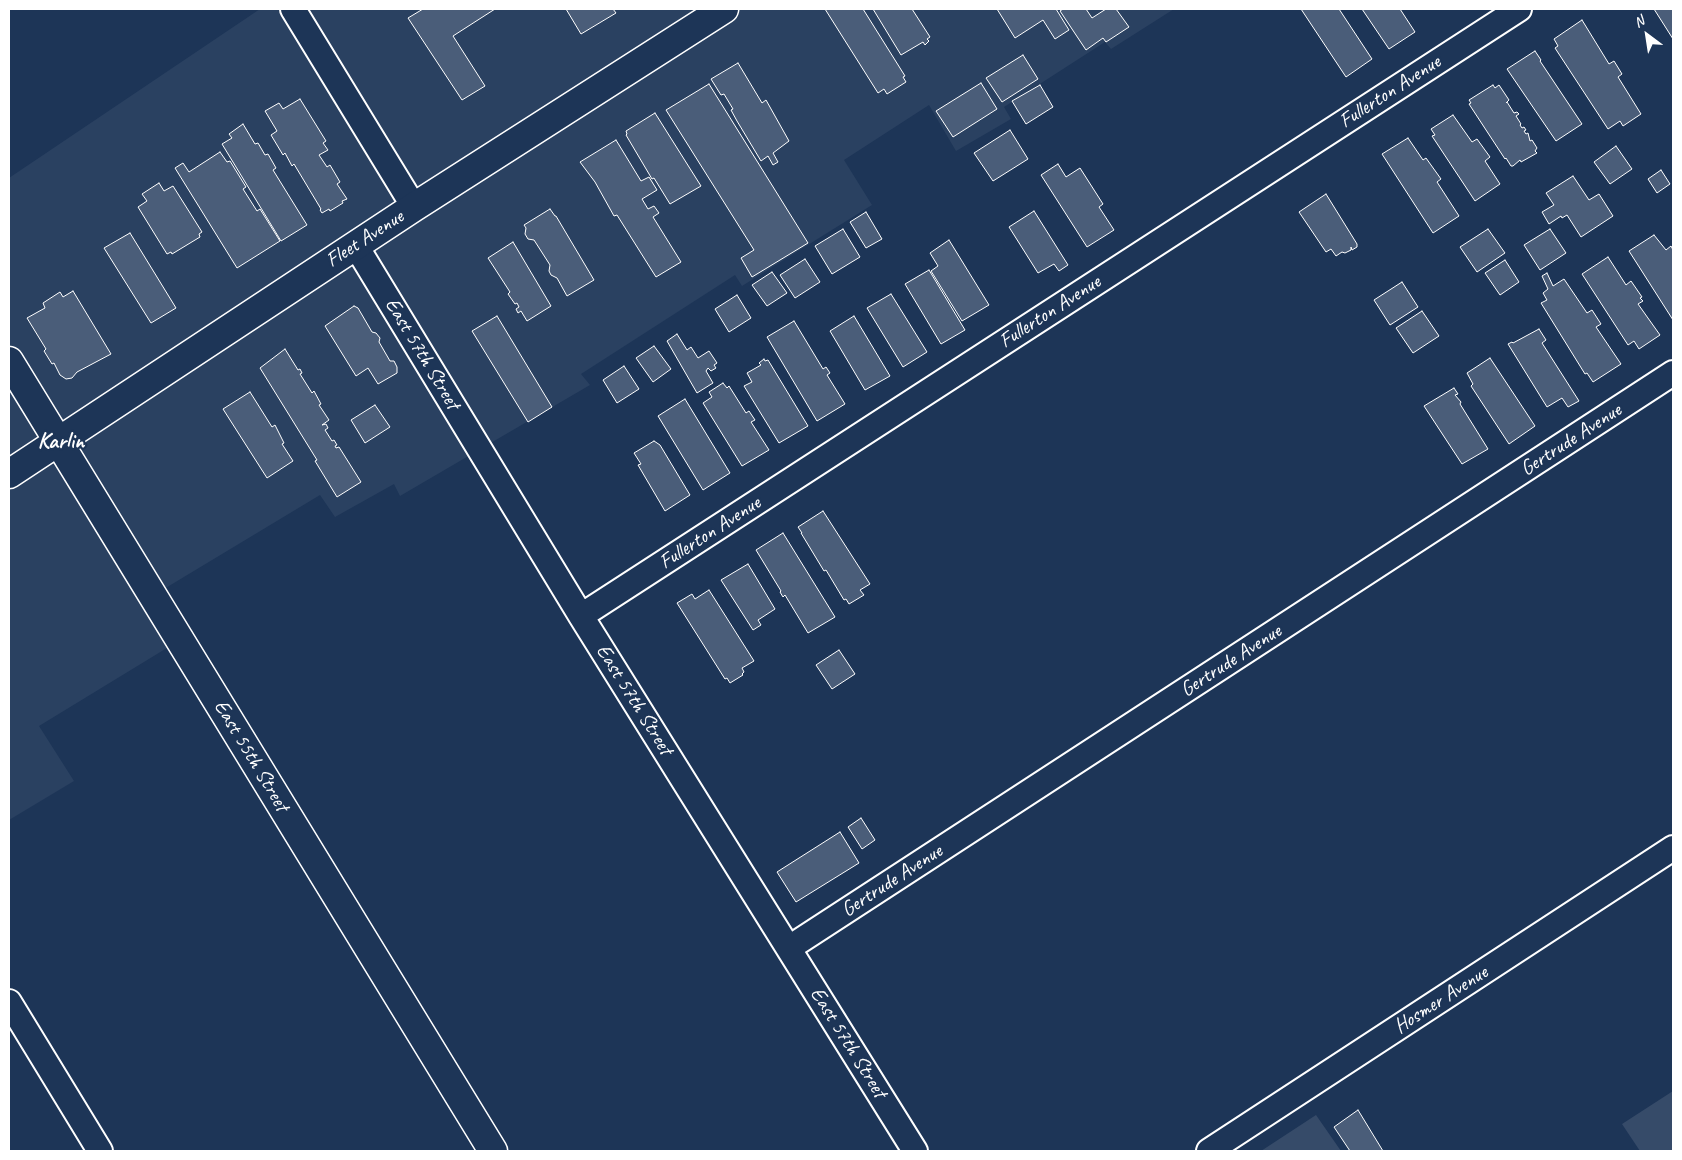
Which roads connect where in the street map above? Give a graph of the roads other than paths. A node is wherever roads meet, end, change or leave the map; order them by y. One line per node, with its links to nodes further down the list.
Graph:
1 (294, 9): 4 (street)
2 (724, 9): 4 (street, Fleet Avenue)
3 (1519, 9): 10 (street, Fullerton Avenue)
4 (414, 207): 5 (street, Fleet Avenue)
5 (356, 246): 8 (street, Fleet Avenue); 10 (street, East 57th Street)
6 (9, 361): 8 (street, East 55th Street)
7 (1673, 374): 12 (street, Gertrude Avenue)
8 (59, 441): 9 (street, Fleet Avenue); 15 (street, East 55th Street)
9 (9, 474)
10 (582, 616): 12 (street, East 57th Street)
11 (1673, 848): 17 (street, Hosmer Avenue)
12 (789, 948): 16 (street, East 57th Street)
13 (9, 1002): 14 (street)
14 (100, 1151)
15 (493, 1151)
16 (915, 1151)
17 (1209, 1151)

